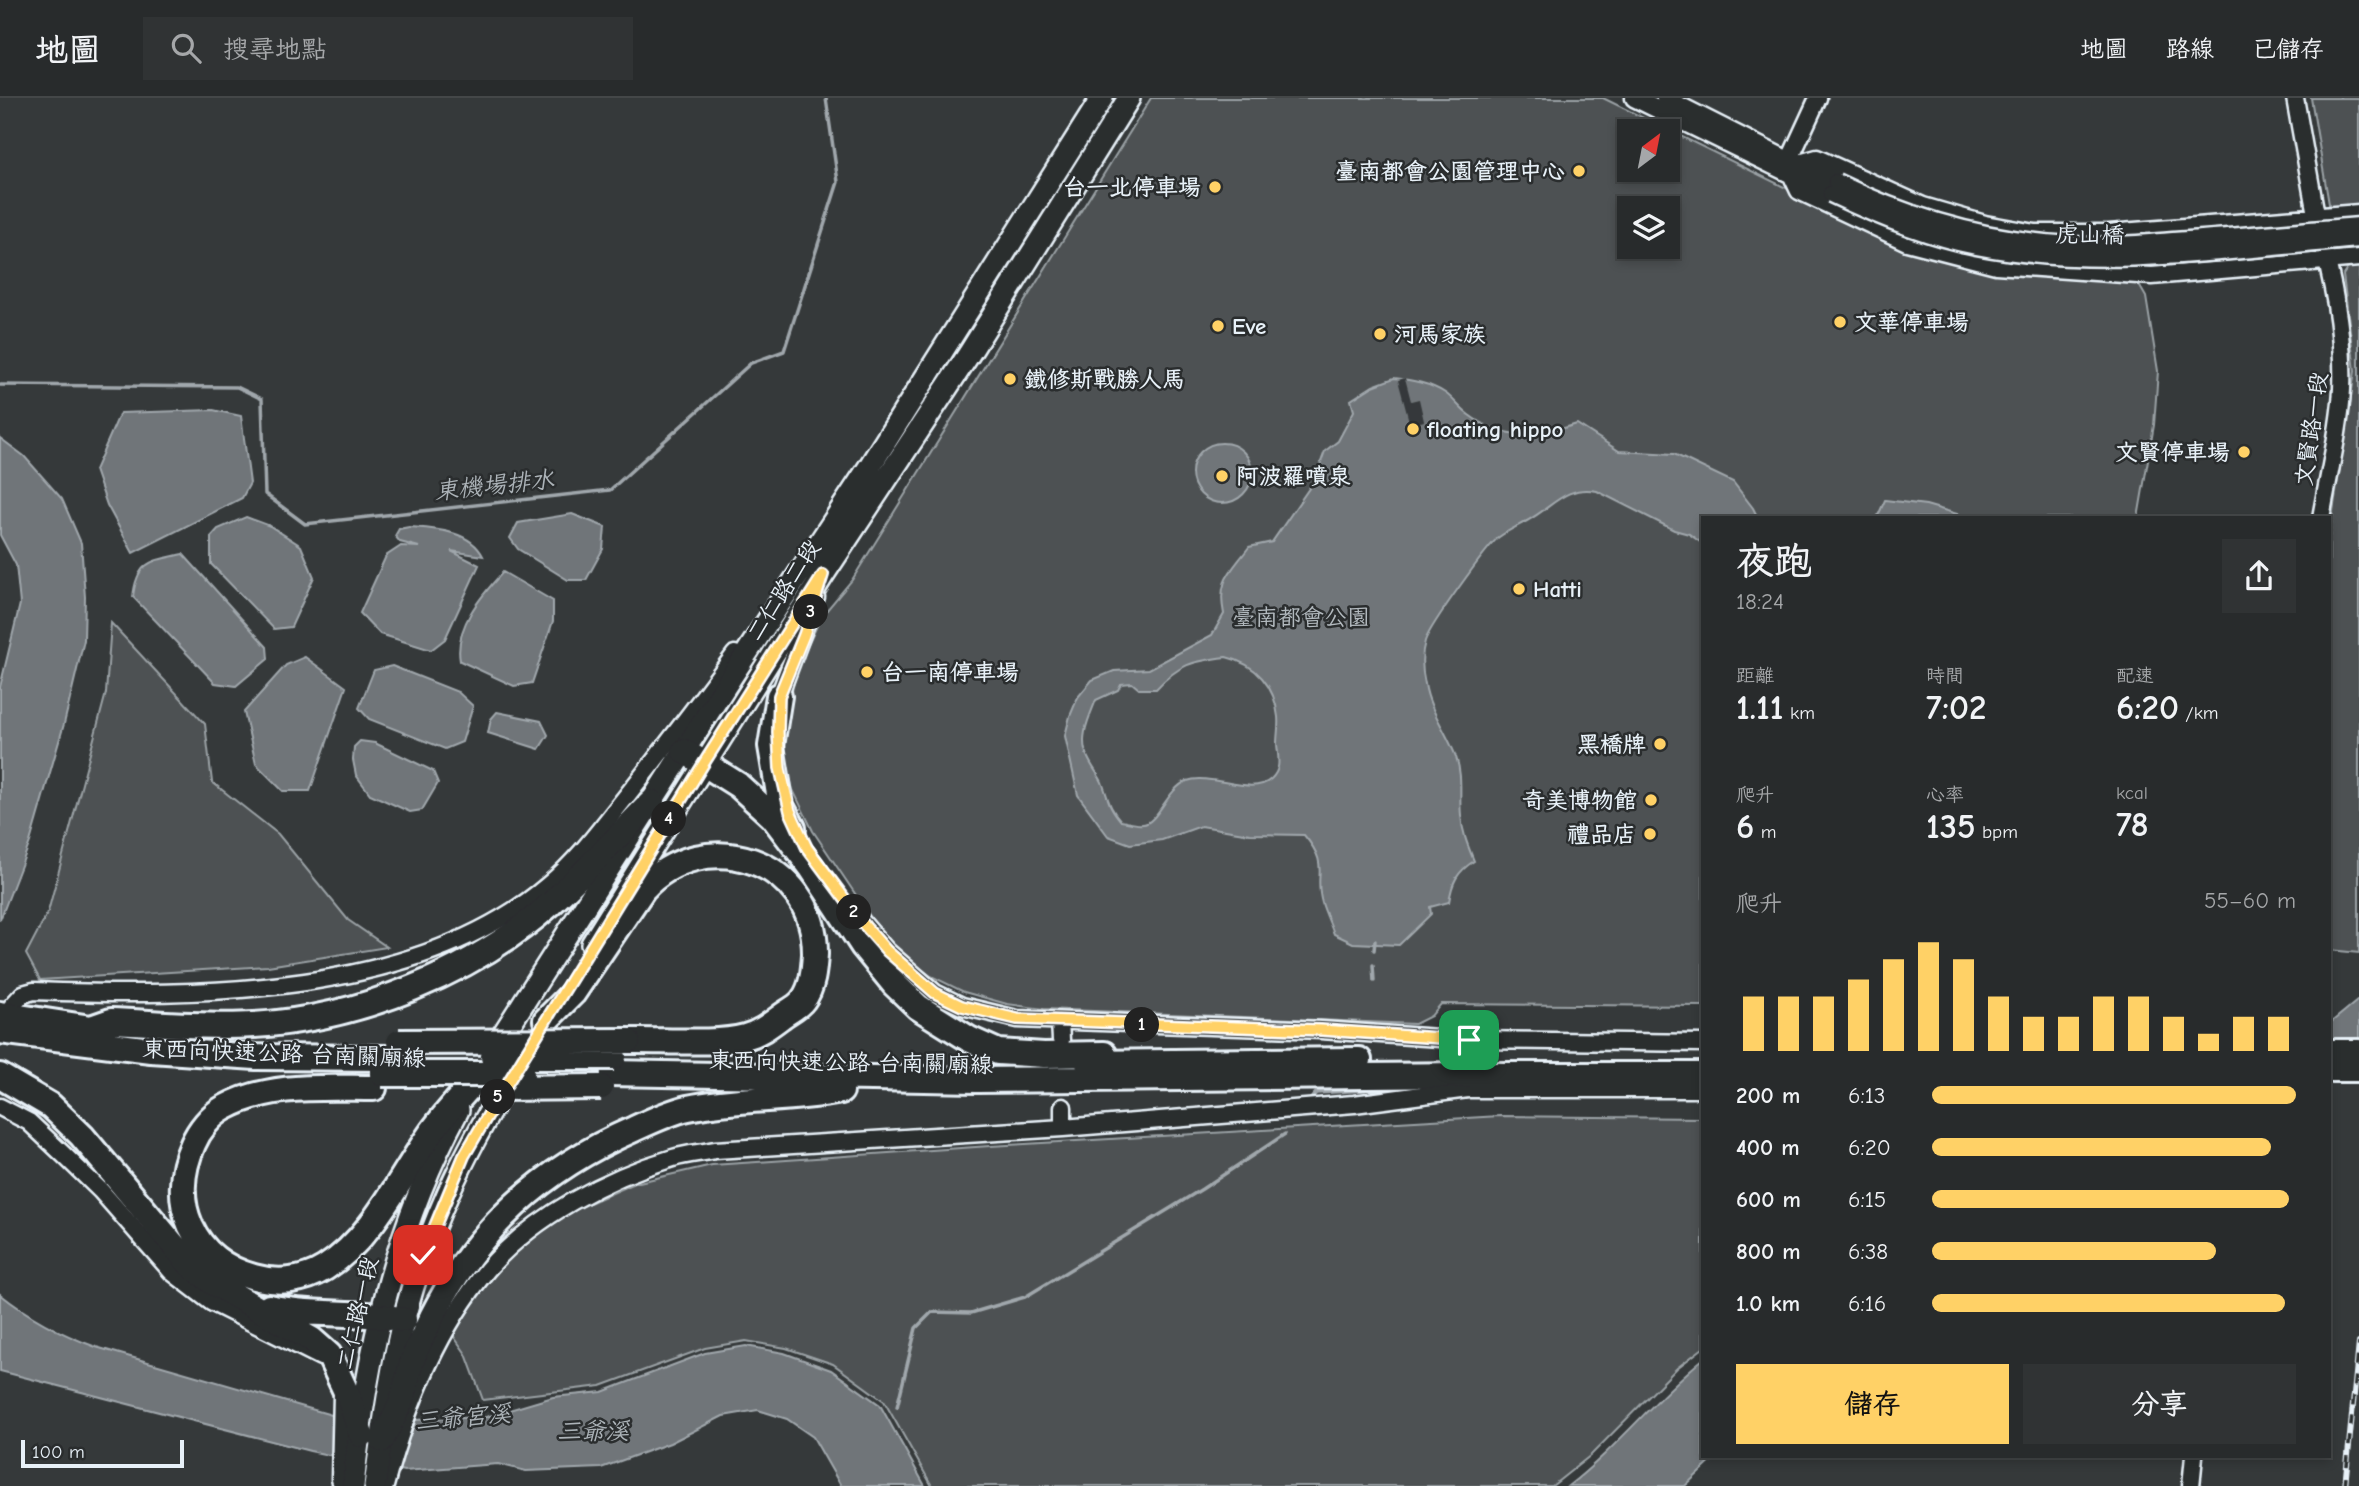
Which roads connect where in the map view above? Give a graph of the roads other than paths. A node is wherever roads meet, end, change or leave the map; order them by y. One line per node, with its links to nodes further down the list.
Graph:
1 (1102, 98): 16 (main road, 二仁路二段)
2 (1129, 98): 18 (main road, 二仁路二段)
3 (1634, 98): 7 (street)
4 (1665, 98): 7 (street)
5 (1818, 98): 7 (street)
6 (2295, 98): 11 (street, 文賢路一段)
7 (1792, 166): 8 (street); 11 (street); 15 (street)
8 (1834, 188): 12 (street, 虎山橋, bridge); 13 (street, 虎山橋, bridge)
9 (2359, 213): 10 (street)
10 (2337, 215): 11 (street); 12 (street)
11 (2316, 217): 15 (street, 文賢路一段)
12 (2359, 227)
13 (2359, 239)
14 (2359, 258): 15 (street)
15 (2327, 262): 17 (street, 文賢路一段)
16 (868, 469): 20 (main road, 二仁路二段); 23 (street)
17 (2321, 516)
18 (823, 575): 19 (street); 20 (main road, 二仁路二段)
19 (779, 696): 22 (highway); 25 (street)
20 (694, 757): 21 (main road, 二仁路二段); 22 (highway); 24 (main road, 二仁路二段)
21 (652, 802): 26 (highway); 44 (main road, 二仁路二段)
22 (811, 867): 34 (highway)
23 (6, 1010): 26 (highway)
24 (546, 1020): 36 (highway); 49 (main road, 二仁路二段)
25 (1060, 1021): 28 (street); 37 (street)
26 (91, 1028): 35 (highway)
27 (0, 1031): 35 (highway, 東西向快速公路 台南關廟線)
28 (1061, 1040)
29 (1701, 1043): 37 (street)
30 (0, 1048): 35 (highway, 東西向快速公路 台南關廟線)
31 (2331, 1052): 32 (highway)
32 (2359, 1052)
33 (1701, 1058): 37 (highway, 東西向快速公路 台南關廟線)
34 (1245, 1060): 36 (highway, 東西向快速公路 台南關廟線); 42 (highway, 東西向快速公路 台南關廟線)
35 (387, 1065): 36 (highway, 東西向快速公路 台南關廟線, bridge); 36 (highway, bridge); 44 (highway)
36 (614, 1065): 43 (highway, 東西向快速公路 台南關廟線); 46 (highway)
37 (1469, 1066): 40 (highway, 東西向快速公路 台南關廟線); 42 (highway, 東西向快速公路 台南關廟線); 42 (street); 45 (street)
38 (2331, 1069): 39 (highway)
39 (2359, 1069)
40 (1701, 1075)
41 (0, 1076): 51 (highway)
42 (1387, 1079): 43 (highway, 東西向快速公路 台南關廟線); 50 (street)
43 (1140, 1080): 46 (highway)
44 (473, 1083): 52 (main road, 二仁路一段)
45 (1701, 1089)
46 (841, 1091): 54 (highway)
47 (0, 1107): 53 (street)
48 (1063, 1107): 50 (street)
49 (488, 1115): 52 (main road, 二仁路一段)
50 (1063, 1128): 54 (street)
51 (242, 1298): 52 (highway); 53 (highway)
52 (392, 1318): 53 (main road, 二仁路一段); 54 (main road, 二仁路一段)
53 (352, 1396): 55 (highway); 57 (street)
54 (400, 1403): 55 (highway); 58 (street)
55 (371, 1438): 57 (main road); 58 (main road)
56 (2194, 1458): 59 (street)
57 (348, 1478)
58 (381, 1481)
59 (2191, 1486)

